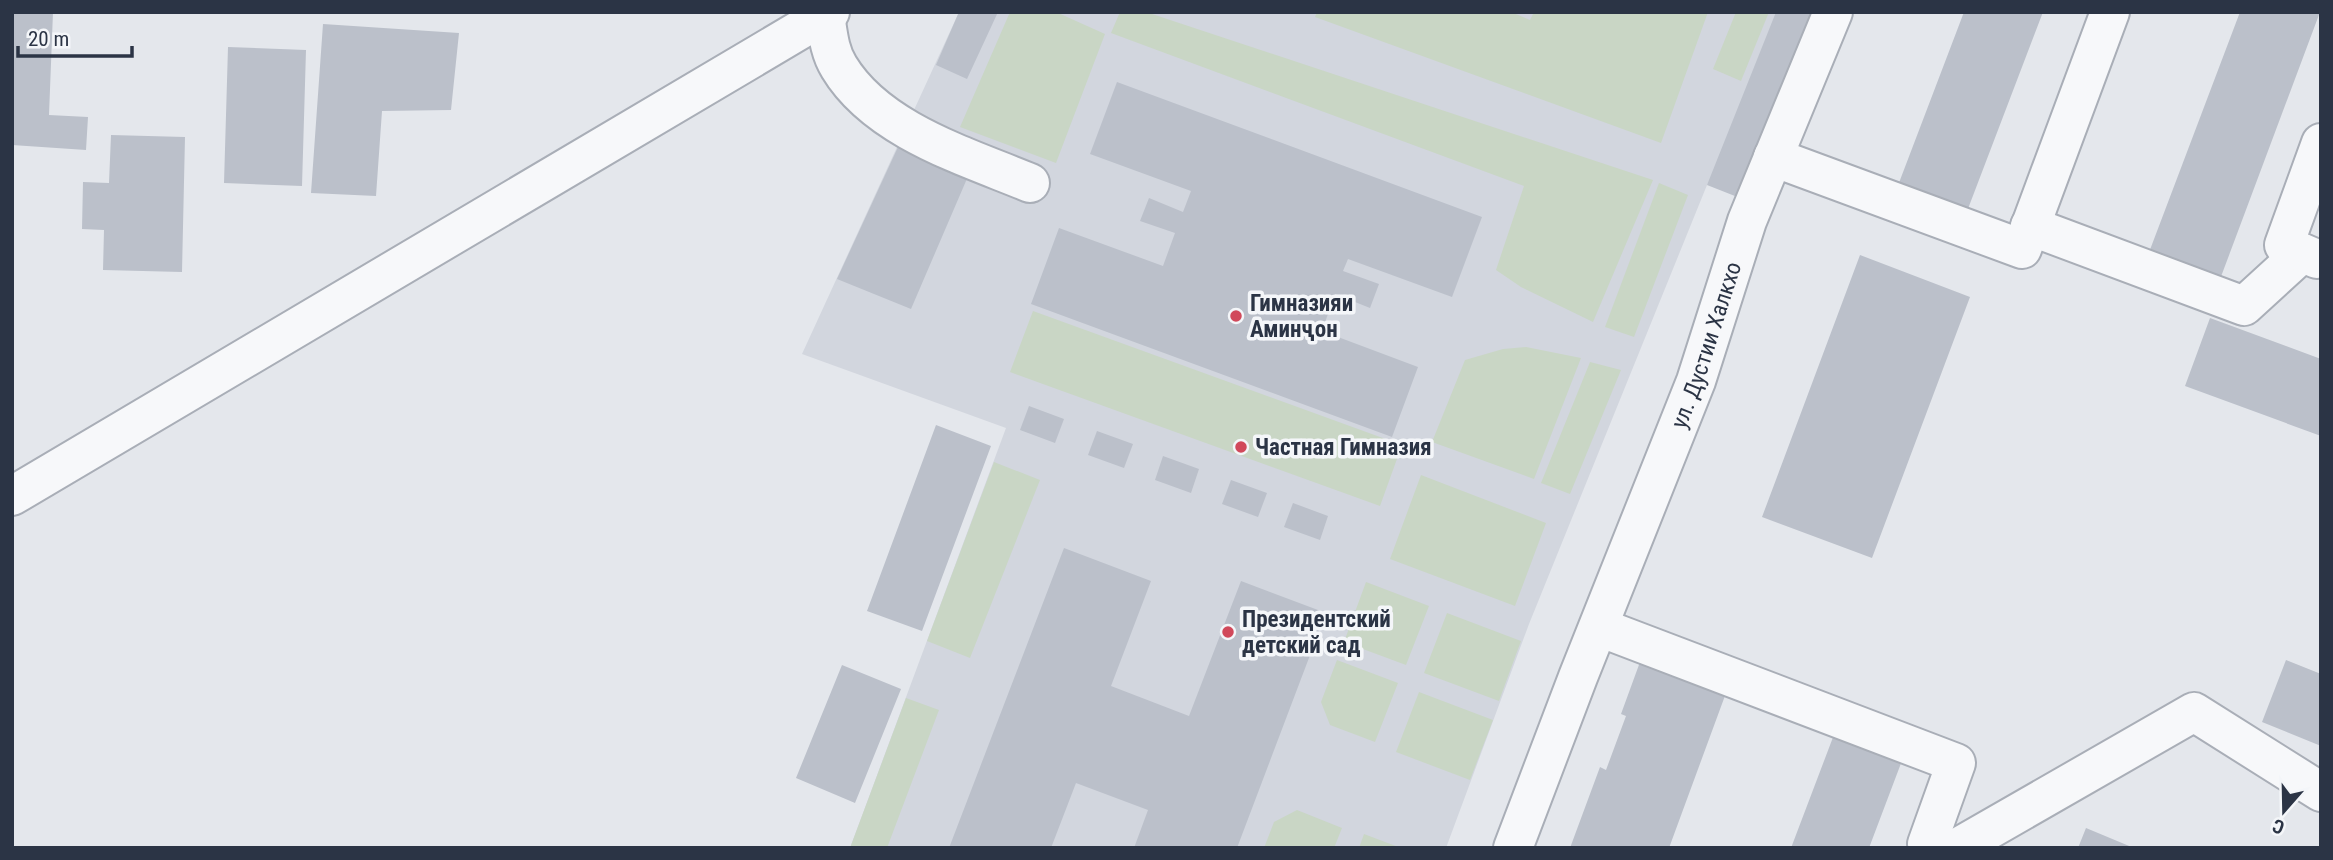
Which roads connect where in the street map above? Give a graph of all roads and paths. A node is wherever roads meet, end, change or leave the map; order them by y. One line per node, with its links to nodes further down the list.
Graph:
1 (1833, 12): 5 (street, ул. Дустии Халкхо)
2 (2110, 12): 7 (street)
3 (827, 13): 6 (street); 9 (street)
4 (2321, 143): 8 (street)
5 (1773, 157): 7 (street); 10 (street, ул. Дустии Халкхо)
6 (1030, 183)
7 (2026, 238): 8 (street)
8 (2311, 257)
9 (12, 496)
10 (1598, 627): 12 (street, ул. Дустии Халкхо); 13 (street)
11 (2321, 792): 14 (street)
12 (1514, 848)
13 (1935, 848)
14 (1957, 848)

